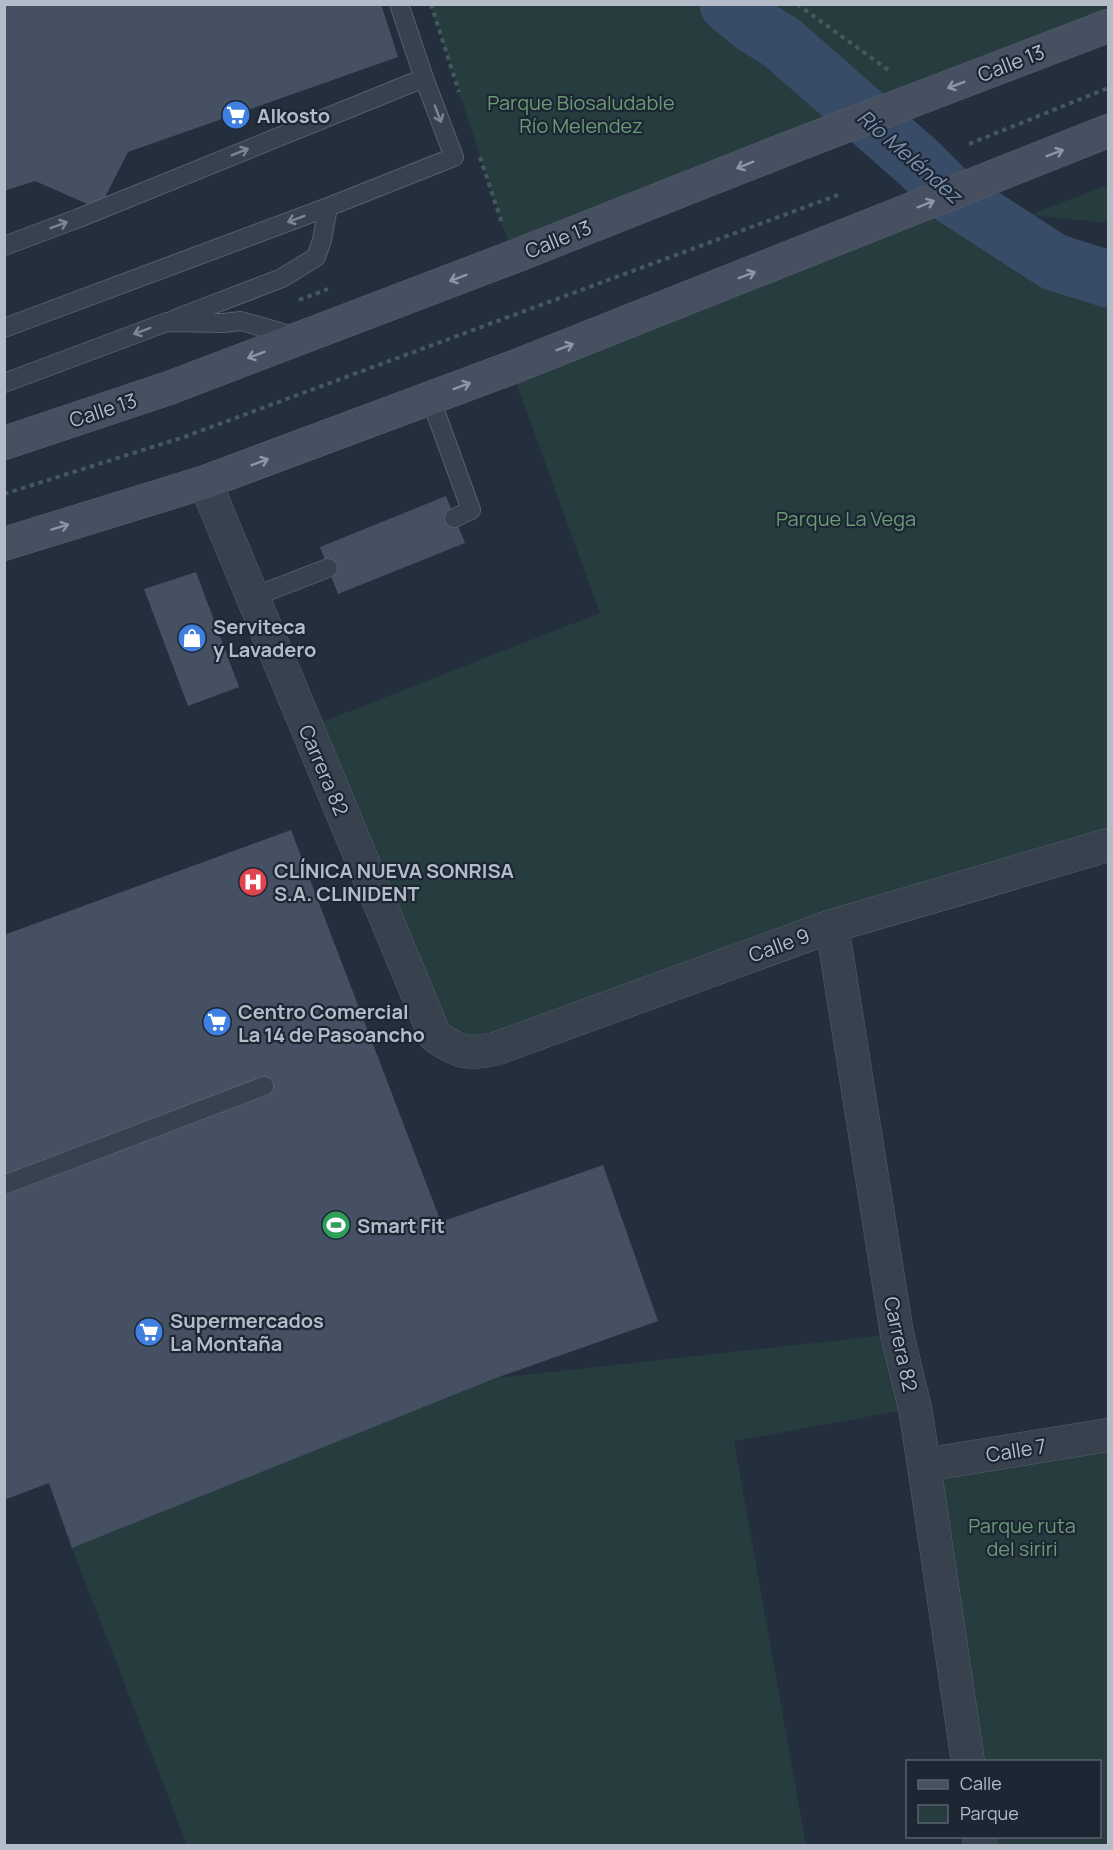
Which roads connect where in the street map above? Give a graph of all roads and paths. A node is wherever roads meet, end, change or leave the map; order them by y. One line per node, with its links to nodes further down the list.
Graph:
1 (399, 4): 5 (lane)
2 (797, 4): 4 (path)
3 (1108, 26): 18 (main road, Calle 13, one-way to 18)
4 (891, 72)
5 (424, 78): 10 (lane, one-way to 10); 13 (lane, one-way to 5)
6 (1108, 88): 8 (path)
7 (1108, 131): 20 (main road, one-way to 7)
8 (969, 144)
9 (838, 195): 23 (path)
10 (328, 207): 16 (lane); 17 (lane, one-way to 17)
11 (513, 221): 12 (path)
12 (502, 225)
13 (4, 246)
14 (339, 285): 15 (path)
15 (296, 301)
16 (167, 322): 18 (lane); 19 (lane, one-way to 19)
17 (4, 328)
18 (302, 338): 21 (main road, Calle 13, one-way to 21)
19 (4, 383)
20 (430, 397): 22 (main road, one-way to 20); 24 (lane)
21 (4, 443)
22 (205, 482): 25 (main road, one-way to 22); 27 (street, Carrera 82)
23 (4, 494)
24 (454, 518)
25 (4, 544)
26 (328, 568): 27 (lane)
27 (253, 597): 30 (street, Carrera 82)
28 (1108, 844): 29 (street, Calle 9)
29 (832, 926): 30 (street, Calle 9); 34 (street, Carrera 82)
30 (454, 1050)
31 (264, 1086): 32 (lane)
32 (4, 1185)
33 (1108, 1434): 34 (street, Calle 7)
34 (924, 1465): 35 (street, Carrera 82)
35 (968, 1760)

